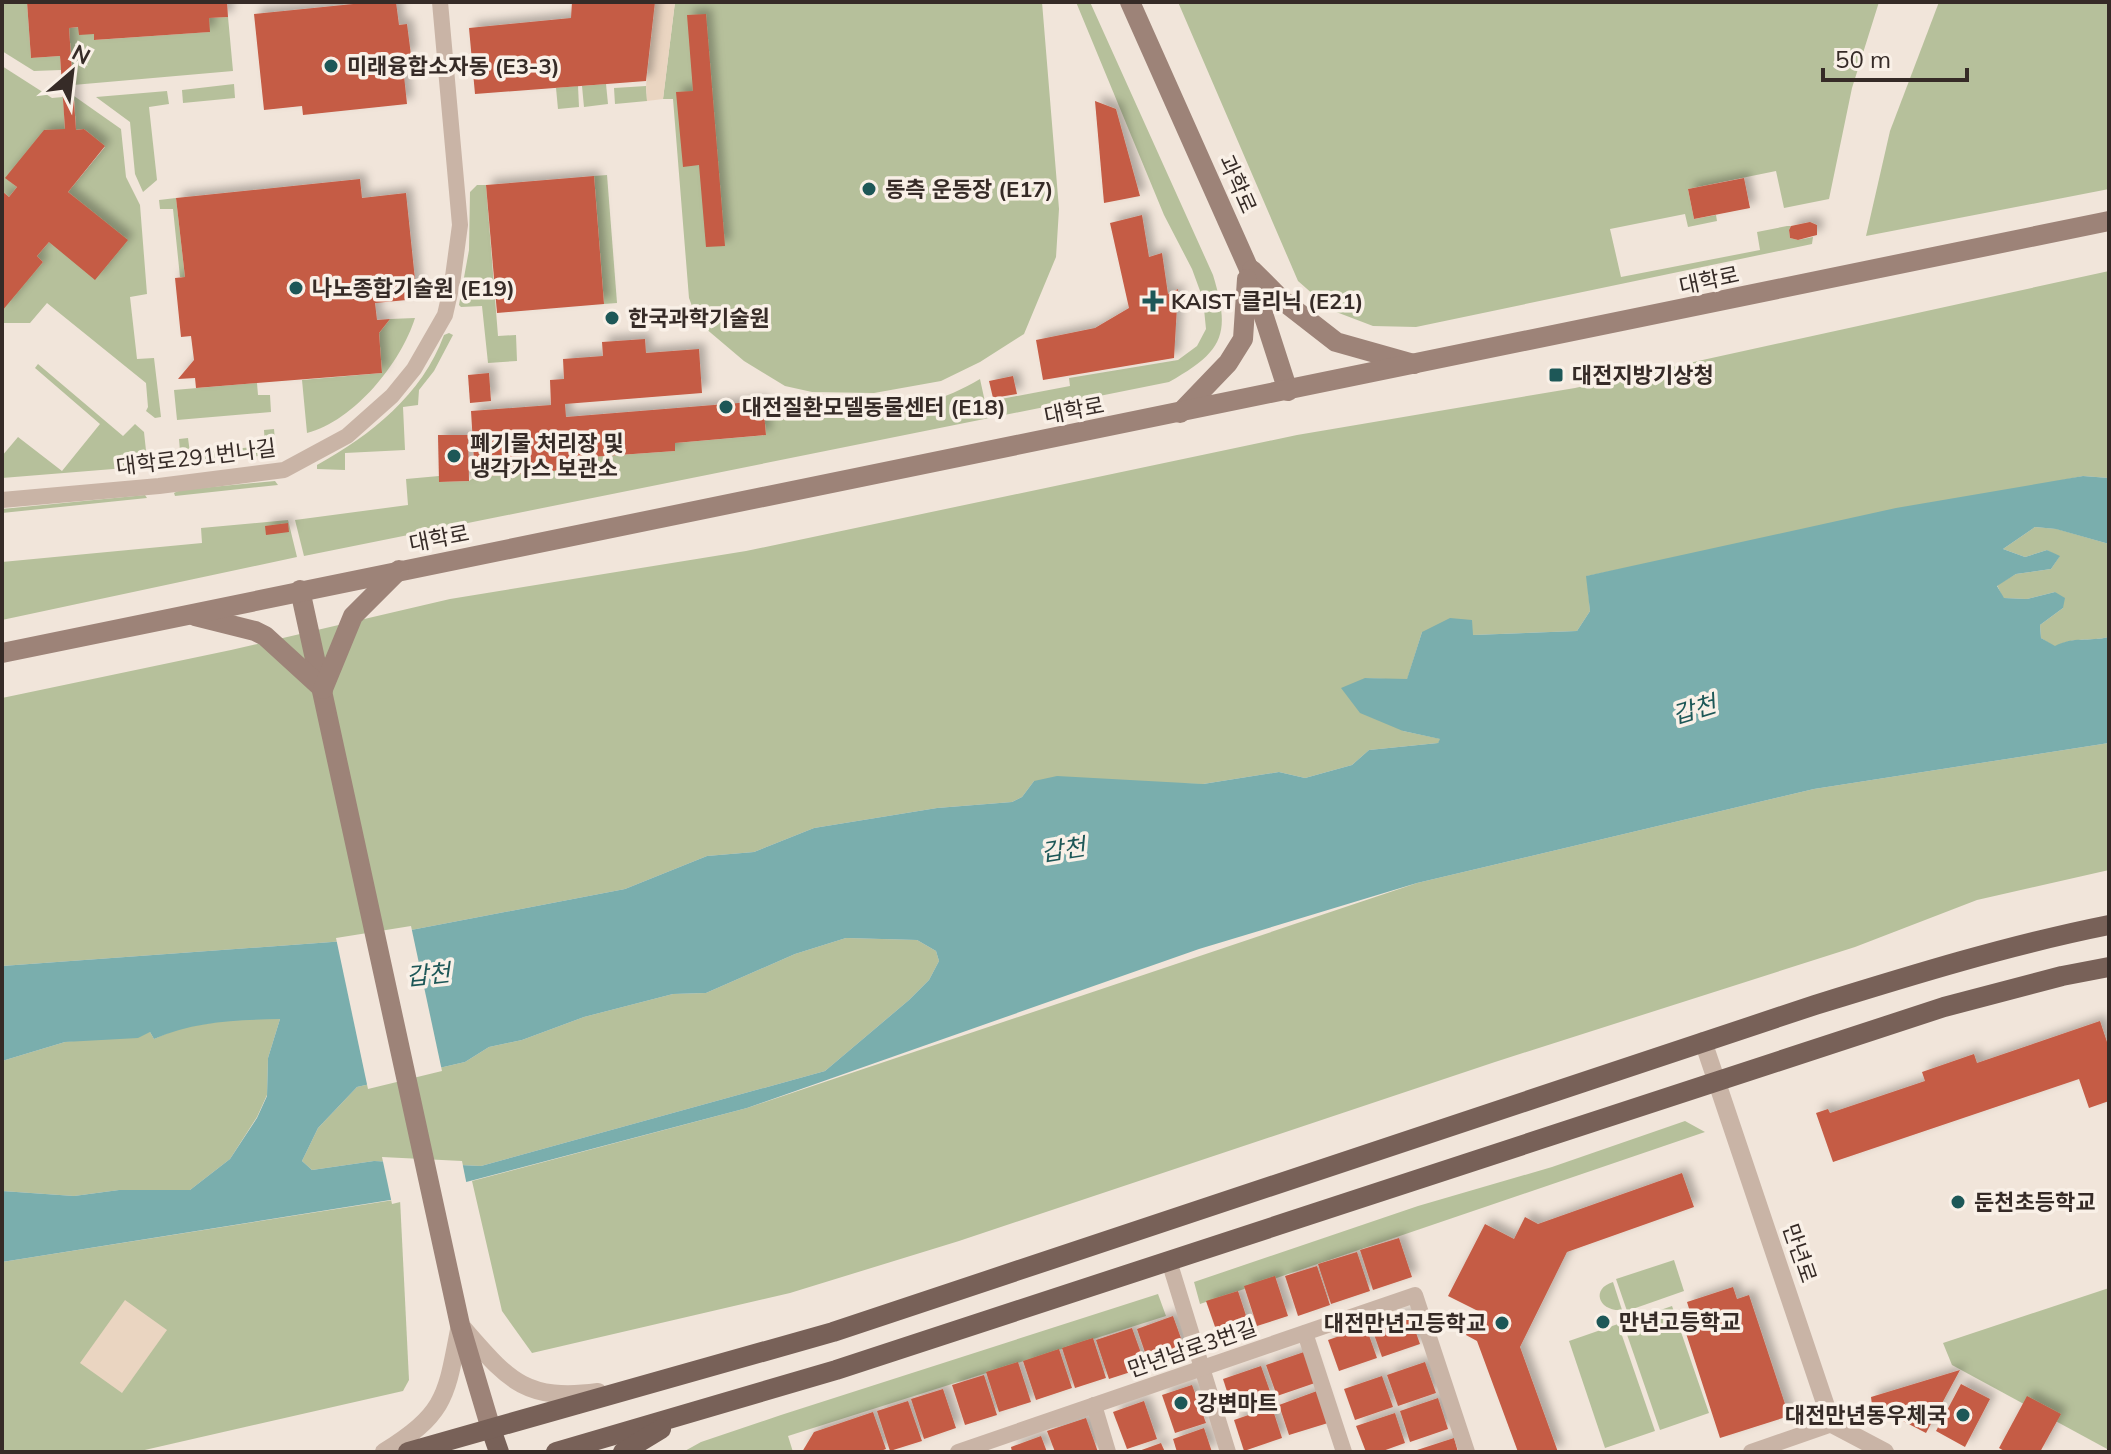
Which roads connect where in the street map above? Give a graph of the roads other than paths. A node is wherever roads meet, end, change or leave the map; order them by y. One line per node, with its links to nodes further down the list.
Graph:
1 (440, 2): 8 (street, 대학로291번나길)
2 (1130, 2): 4 (main road, 과학로)
3 (2109, 221): 5 (main road, 대학로)
4 (1248, 267): 5 (main road); 6 (main road, 과학로); 7 (main road)
5 (1418, 365): 6 (main road, 대학로)
6 (1288, 391): 7 (main road, 대학로)
7 (1180, 413): 9 (main road, 대학로)
8 (2, 500)
9 (400, 570): 10 (main road, 대학로); 13 (main road)
10 (300, 590): 11 (main road, 대학로); 13 (main road)
11 (186, 614): 12 (main road, 대학로); 13 (main road)
12 (2, 653)
13 (323, 689): 19 (main road)
14 (2109, 925): 16 (main road)
15 (2109, 967): 17 (main road)
16 (1703, 1041): 17 (street, 만년로); 22 (main road)
17 (1717, 1082): 18 (main road); 25 (street, 만년로)
18 (1169, 1261): 21 (street); 24 (main road)
19 (460, 1325): 22 (street); 26 (main road); 28 (street)
20 (1305, 1333): 21 (street, 만년남로3번길); 36 (street); 37 (street, 만년남로3번길)
21 (1203, 1368): 23 (street, 만년남로3번길); 35 (street)
22 (639, 1387): 26 (main road)
23 (1094, 1405): 27 (street, 만년남로3번길); 34 (street)
24 (687, 1414): 31 (main road); 32 (main road)
25 (1832, 1424): 38 (street); 39 (street)
26 (491, 1429): 29 (main road); 30 (main road)
27 (988, 1447): 33 (street, 만년남로3번길)
28 (384, 1452)
29 (408, 1452)
30 (499, 1452)
31 (556, 1452)
32 (623, 1452)
33 (958, 1452)
34 (1108, 1452)
35 (1228, 1452)
36 (1344, 1452)
37 (1467, 1452)
38 (1751, 1452)
39 (1885, 1452)

